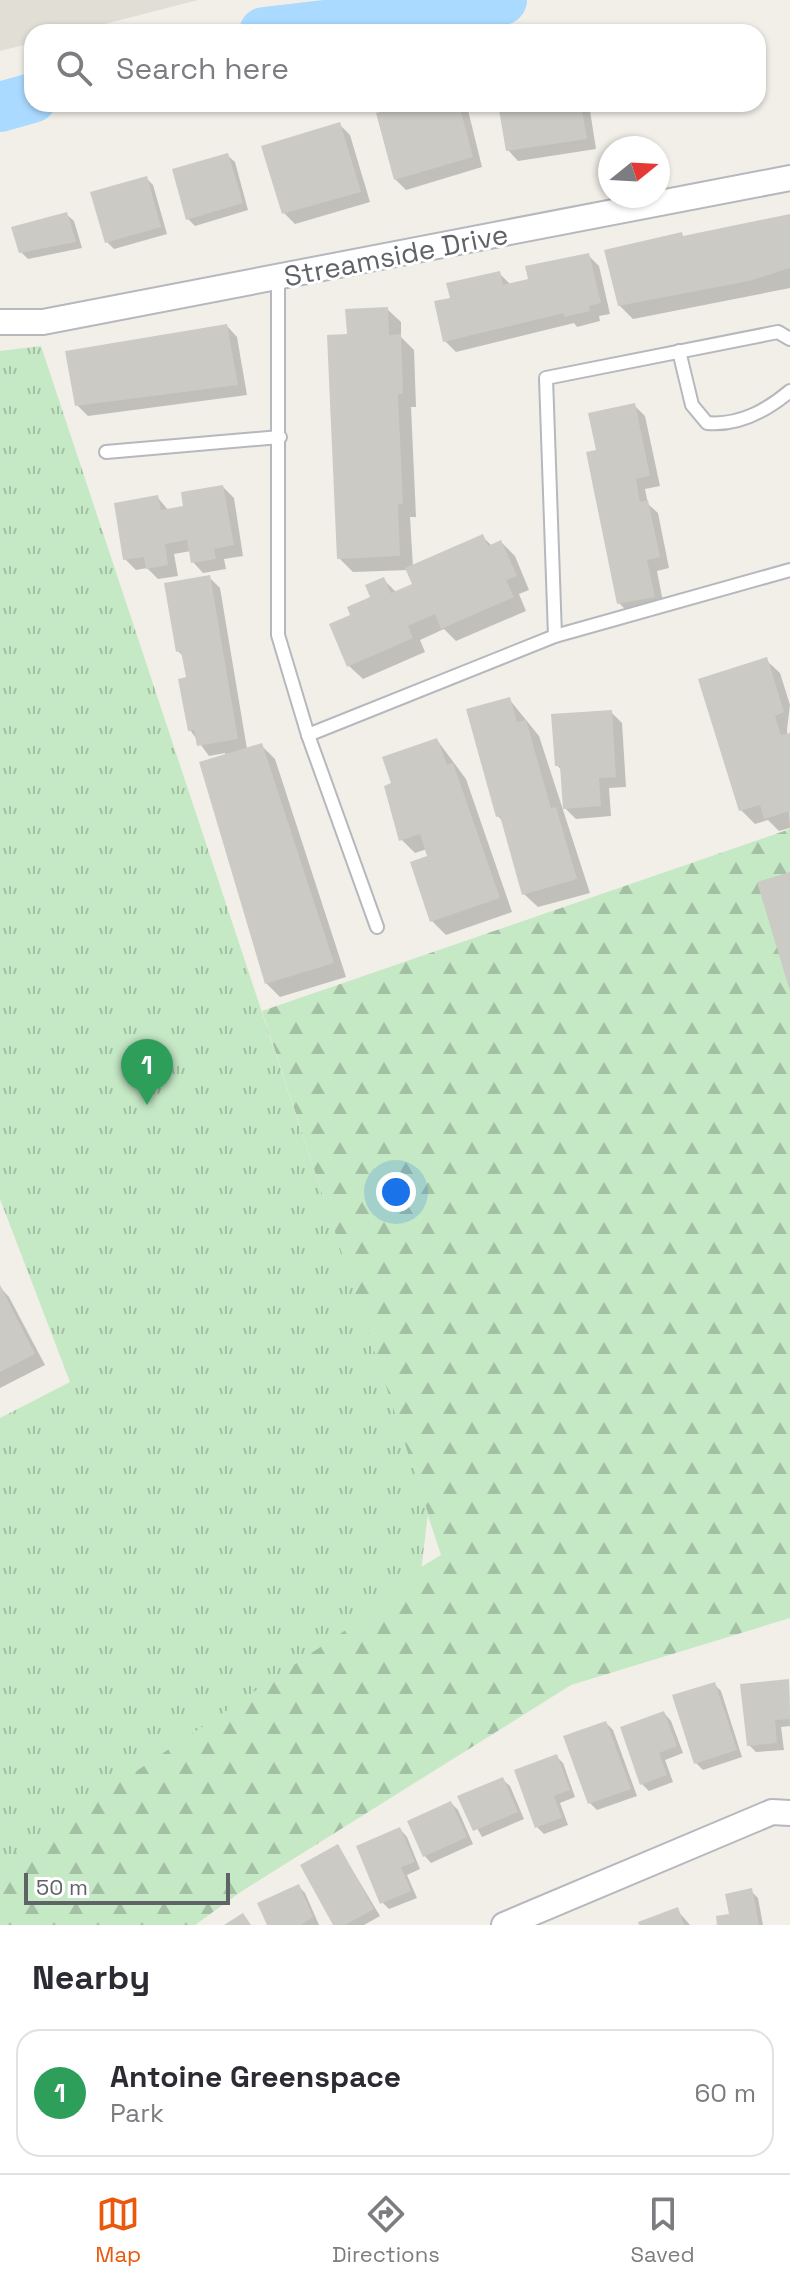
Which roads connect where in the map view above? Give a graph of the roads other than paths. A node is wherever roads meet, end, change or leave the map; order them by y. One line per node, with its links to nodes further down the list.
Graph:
1 (790, 178): 2 (street, Streamside Drive)
2 (278, 279): 3 (street, Streamside Drive); 7 (lane)
3 (0, 322)
4 (790, 339): 5 (lane)
5 (679, 351): 6 (lane); 10 (lane)
6 (790, 391)
7 (280, 437): 8 (lane); 11 (lane)
8 (106, 452)
9 (790, 570): 10 (lane)
10 (555, 636): 11 (lane)
11 (308, 735): 12 (lane)
12 (377, 927)
13 (790, 1813): 14 (street)
14 (504, 1925)

